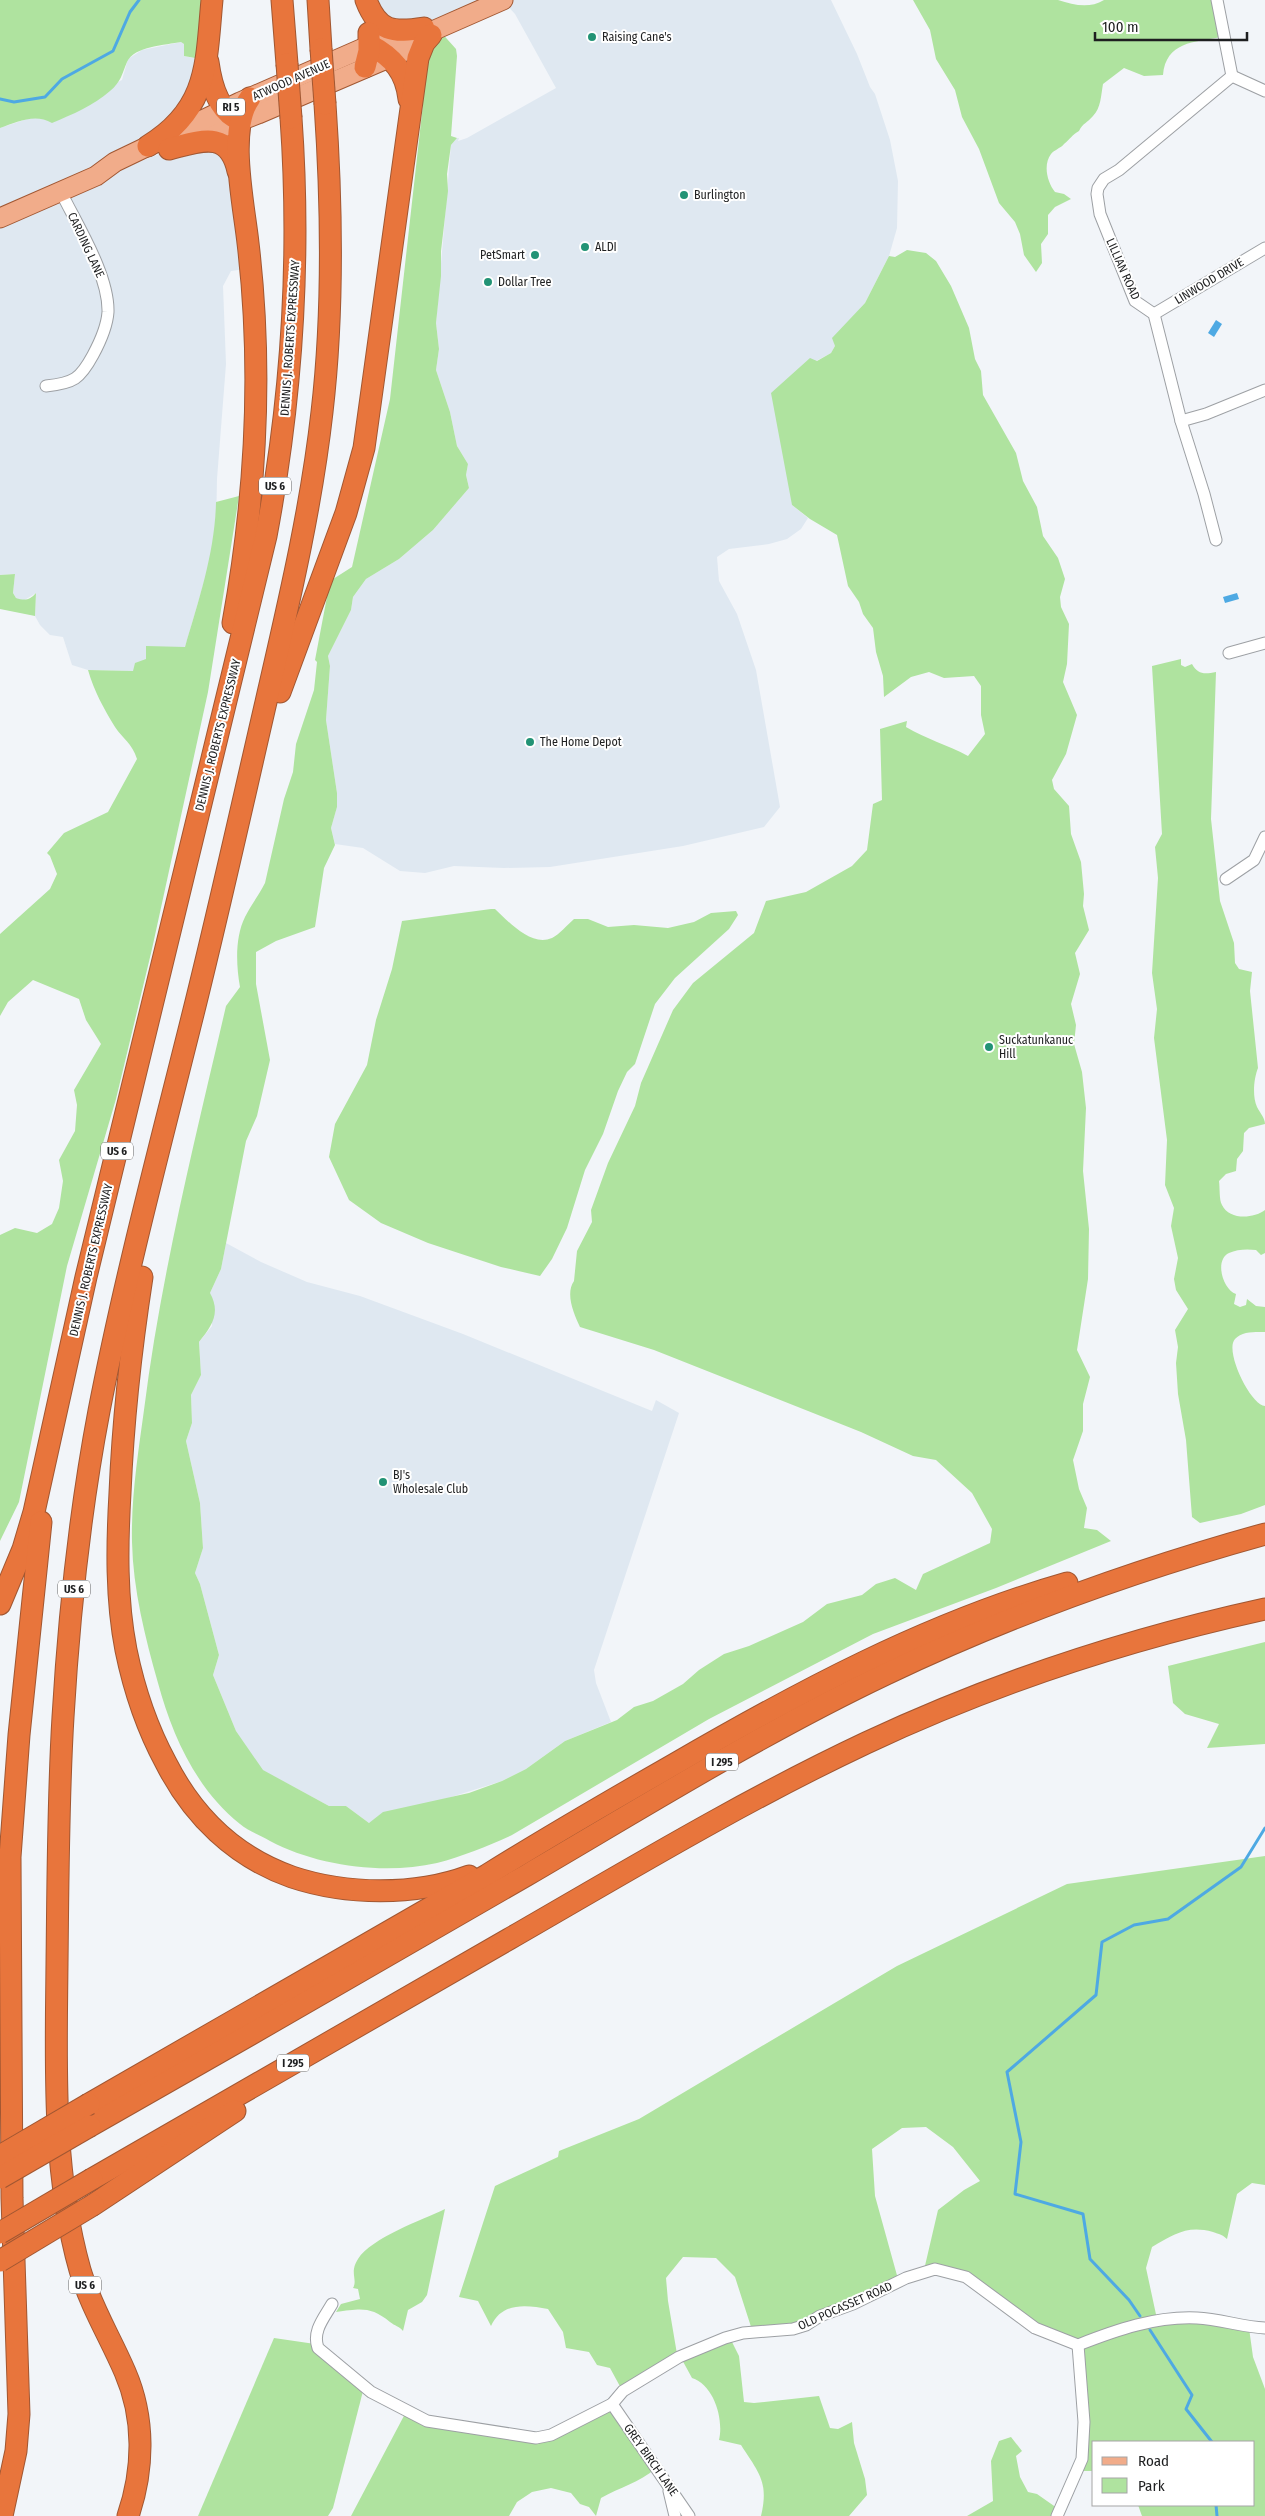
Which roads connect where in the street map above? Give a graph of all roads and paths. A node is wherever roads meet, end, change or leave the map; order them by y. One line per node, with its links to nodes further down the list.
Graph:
1 (212, 0): 8 (highway)
2 (282, 0): 33 (highway, DENNIS J. ROBERTS EXPRESSWAY / US 6, bridge)
3 (318, 0): 31 (highway, US 6, bridge)
4 (366, 0): 7 (highway); 9 (highway)
5 (502, 0): 7 (main road, ATWOOD AVENUE / RI 5)
6 (1217, 0): 12 (street)
7 (431, 31): 9 (main road, ATWOOD AVENUE / RI 5); 10 (main road, ATWOOD AVENUE / RI 5); 16 (highway)
8 (208, 38): 15 (highway); 17 (highway)
9 (370, 45): 10 (highway); 11 (highway); 14 (main road, ATWOOD AVENUE / RI 5)
10 (389, 57): 11 (main road, ATWOOD AVENUE / RI 5); 16 (highway)
11 (365, 67): 15 (main road, ATWOOD AVENUE / RI 5)
12 (1232, 76): 13 (street); 24 (street, LILLIAN ROAD)
13 (1265, 91)
14 (250, 98): 15 (highway)
15 (233, 115): 17 (main road, ATWOOD AVENUE / RI 5); 18 (main road, ATWOOD AVENUE / RI 5); 20 (highway)
16 (408, 129): 31 (highway)
17 (148, 146): 19 (main road, ATWOOD AVENUE / RI 5)
18 (170, 150): 19 (main road, ATWOOD AVENUE / RI 5); 20 (highway)
19 (96, 176): 21 (main road, ATWOOD AVENUE / RI 5)
20 (240, 188): 33 (highway)
21 (60, 192): 22 (main road, ATWOOD AVENUE / RI 5); 25 (street, CARDING LANE)
22 (0, 218)
23 (1265, 248): 24 (street, LINWOOD DRIVE)
24 (1154, 314): 27 (street)
25 (46, 386)
26 (1265, 390): 27 (street)
27 (1181, 421): 28 (street)
28 (1216, 540)
29 (1265, 643): 30 (street)
30 (1229, 653)
31 (246, 796): 35 (highway, US 6)
32 (1265, 837): 34 (street)
33 (192, 844): 36 (highway, DENNIS J. ROBERTS EXPRESSWAY / US 6)
34 (1226, 879)
35 (161, 1142): 40 (highway); 54 (highway, US 6)
36 (45, 1458): 38 (highway, US 6); 45 (highway)
37 (1265, 1534): 40 (highway); 44 (highway, I 295, bridge)
38 (0, 1604)
39 (1265, 1609): 41 (highway, I 295)
40 (541, 1841): 43 (highway, bridge)
41 (356, 2027): 46 (highway, I 295, bridge); 47 (highway, bridge)
42 (0, 2091): 45 (highway)
43 (0, 2156)
44 (0, 2178)
45 (12, 2198): 53 (highway)
46 (0, 2233)
47 (0, 2261)
48 (332, 2304): 51 (street, OLD POCASSET ROAD)
49 (1265, 2328): 50 (street)
50 (1078, 2345): 51 (street, OLD POCASSET ROAD); 57 (street)
51 (612, 2404): 52 (street, GREY BIRCH LANE)
52 (667, 2482): 55 (street); 56 (street, GREY BIRCH LANE)
53 (2, 2516)
54 (128, 2516)
55 (675, 2516)
56 (689, 2516)
57 (1056, 2516)

